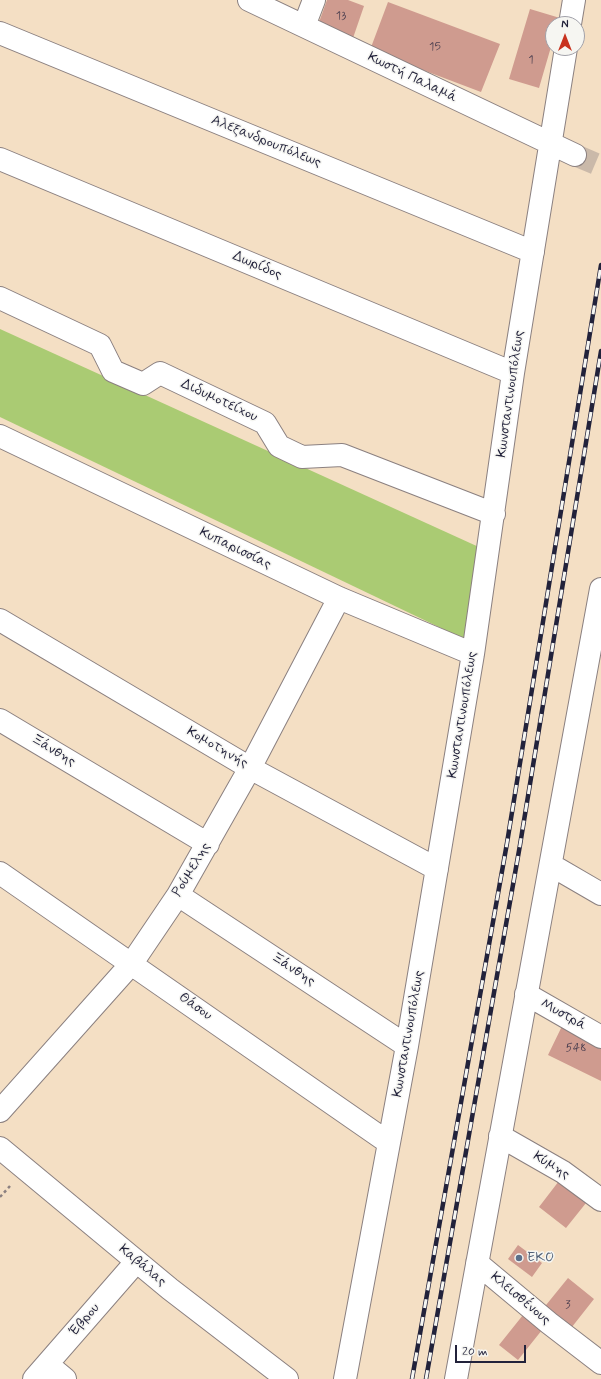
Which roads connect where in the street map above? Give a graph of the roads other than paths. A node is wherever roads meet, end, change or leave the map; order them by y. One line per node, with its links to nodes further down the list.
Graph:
1 (250, 0): 5 (street, Κωστή Παλαμά)
2 (314, 0): 5 (street)
3 (574, 0): 4 (street)
4 (571, 16)
5 (304, 26): 8 (street, Κωστή Παλαμά)
6 (0, 33): 11 (street, Αλεξανδρουπόλεως)
7 (565, 56): 8 (street, Κωνσταντινουπόλεως)
8 (551, 145): 9 (street, Κωστή Παλαμά); 11 (street, Κωνσταντινουπόλεως)
9 (575, 155)
10 (0, 159): 13 (street, Δωρίδος)
11 (532, 252): 13 (street, Κωνσταντινουπόλεως)
12 (0, 298): 15 (street, Διδυμοτείχου)
13 (513, 373): 15 (street, Κωνσταντινουπόλεως)
14 (0, 436): 17 (street, Κυπαρισσίας)
15 (494, 514): 19 (street, Κωνσταντινουπόλεως)
16 (601, 589): 20 (street)
17 (338, 598): 19 (street, Κυπαρισσίας); 22 (street, Ρούμελης)
18 (0, 620): 22 (street, Κομοτηνής)
19 (473, 654): 25 (street, Κωνσταντινουπόλεως)
20 (594, 669): 24 (street)
21 (0, 720): 23 (street, Ξάνθης)
22 (250, 768): 23 (street, Ρούμελης); 25 (street, Κομοτηνής)
23 (208, 844): 28 (street, Ρούμελης)
24 (551, 865): 27 (street); 30 (street)
25 (437, 869): 32 (street, Κωνσταντινουπόλεως)
26 (0, 873): 29 (street, Θάσου)
27 (601, 894)
28 (178, 895): 29 (street, Ρούμελης); 32 (street, Ξάνθης)
29 (132, 963): 33 (street, Ρούμελης); 35 (street, Θάσου)
30 (526, 994): 31 (street, Μυστρά); 34 (street)
31 (601, 1037)
32 (407, 1046): 35 (street, Κωνσταντινουπόλεως)
33 (0, 1111)
34 (500, 1136): 37 (street, Κύμης); 39 (street)
35 (389, 1143): 44 (street, Κωνσταντινουπόλεως)
36 (0, 1148): 38 (street, Καβάλας)
37 (601, 1200)
38 (136, 1262): 41 (street, Έβρου); 43 (street, Καβάλας)
39 (477, 1263): 40 (street, Κλεισθένους); 45 (street)
40 (601, 1363)
41 (40, 1372): 42 (street)
42 (65, 1379)
43 (287, 1379)
44 (345, 1379)
45 (456, 1379)

